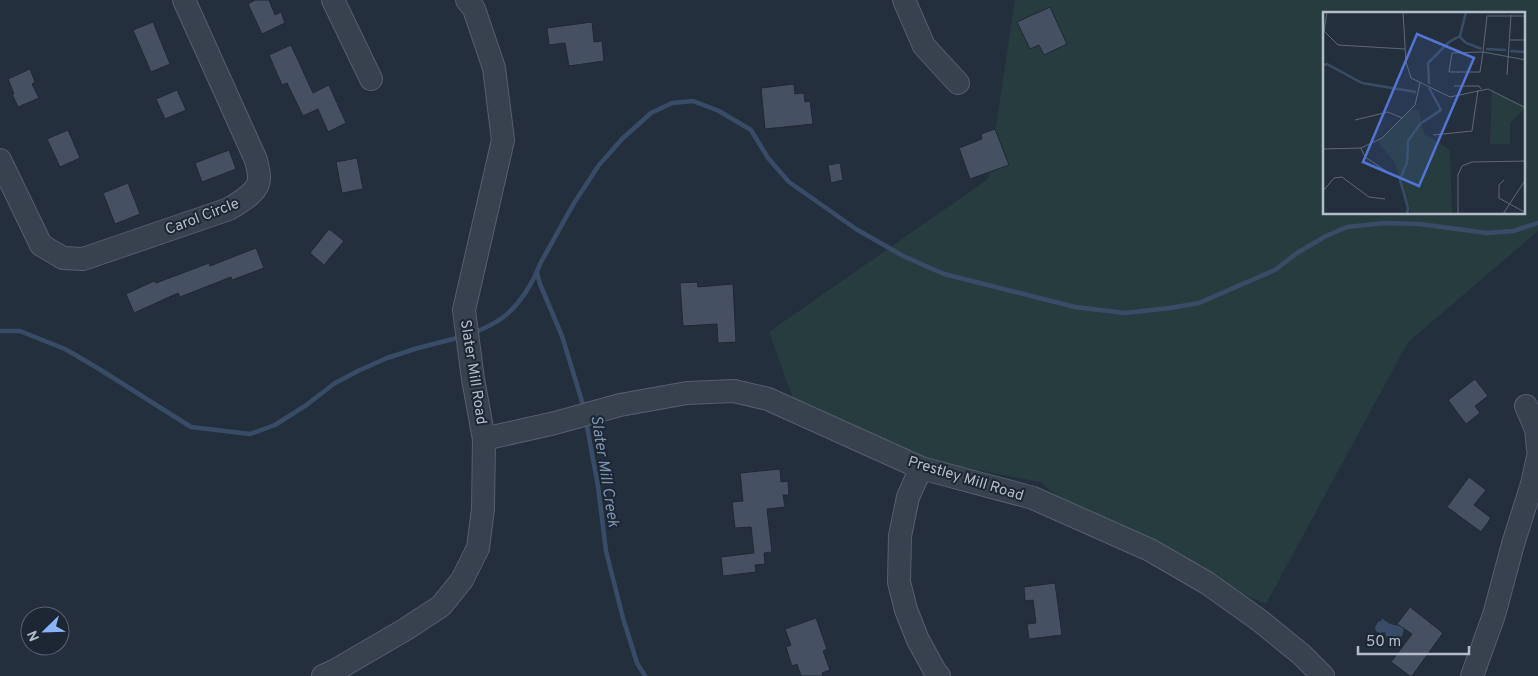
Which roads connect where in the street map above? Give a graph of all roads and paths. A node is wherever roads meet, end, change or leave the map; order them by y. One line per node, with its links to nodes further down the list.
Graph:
1 (184, 0): 7 (street, Carol Circle)
2 (333, 0): 5 (street)
3 (466, 0): 9 (street, Slater Mill Road)
4 (904, 0): 6 (street)
5 (371, 79)
6 (958, 83)
7 (0, 160)
8 (1526, 406): 10 (street)
9 (484, 439): 12 (street, Prestley Mill Road); 13 (street, Slater Mill Road)
10 (1538, 449)
11 (1538, 457): 16 (street)
12 (921, 468): 14 (street); 15 (street, Prestley Mill Road)
13 (323, 676)
14 (939, 676)
15 (1324, 676)
16 (1472, 676)

